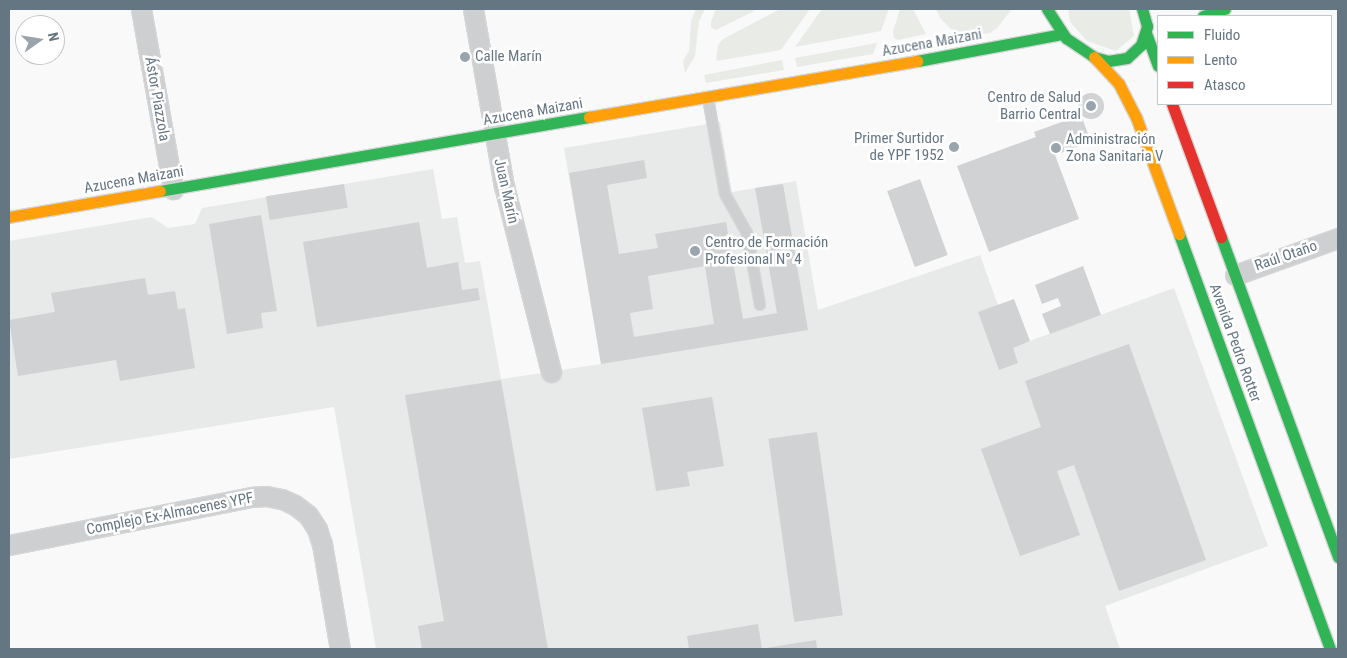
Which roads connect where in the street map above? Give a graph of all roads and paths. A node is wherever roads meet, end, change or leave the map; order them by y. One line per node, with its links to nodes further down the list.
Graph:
1 (141, 9): 14 (street, Ástor Piazzola)
2 (473, 9): 13 (street, Juan Marín)
3 (1142, 9): 7 (main road)
4 (1225, 9): 6 (main road)
5 (1051, 12): 8 (main road)
6 (1206, 15)
7 (1150, 28): 9 (main road); 10 (main road)
8 (1062, 34): 9 (main road, Avenida Pedro Rotter); 11 (main road, Azucena Maizani)
9 (1094, 57): 23 (main road, Avenida Pedro Rotter)
10 (1157, 61)
11 (708, 97): 13 (main road, Azucena Maizani); 18 (lane)
12 (1172, 105): 17 (main road, Avenida Pedro Rotter)
13 (494, 134): 14 (main road, Azucena Maizani); 19 (street, Juan Marín)
14 (174, 189): 15 (main road, Azucena Maizani)
15 (9, 217)
16 (1338, 238): 17 (street, Raúl Otaño)
17 (1235, 275): 21 (main road, Avenida Pedro Rotter)
18 (760, 305)
19 (552, 372)
20 (9, 545): 22 (street, Complejo Ex-Almacenes YPF)
21 (1338, 557)
22 (340, 649)
23 (1330, 649)

